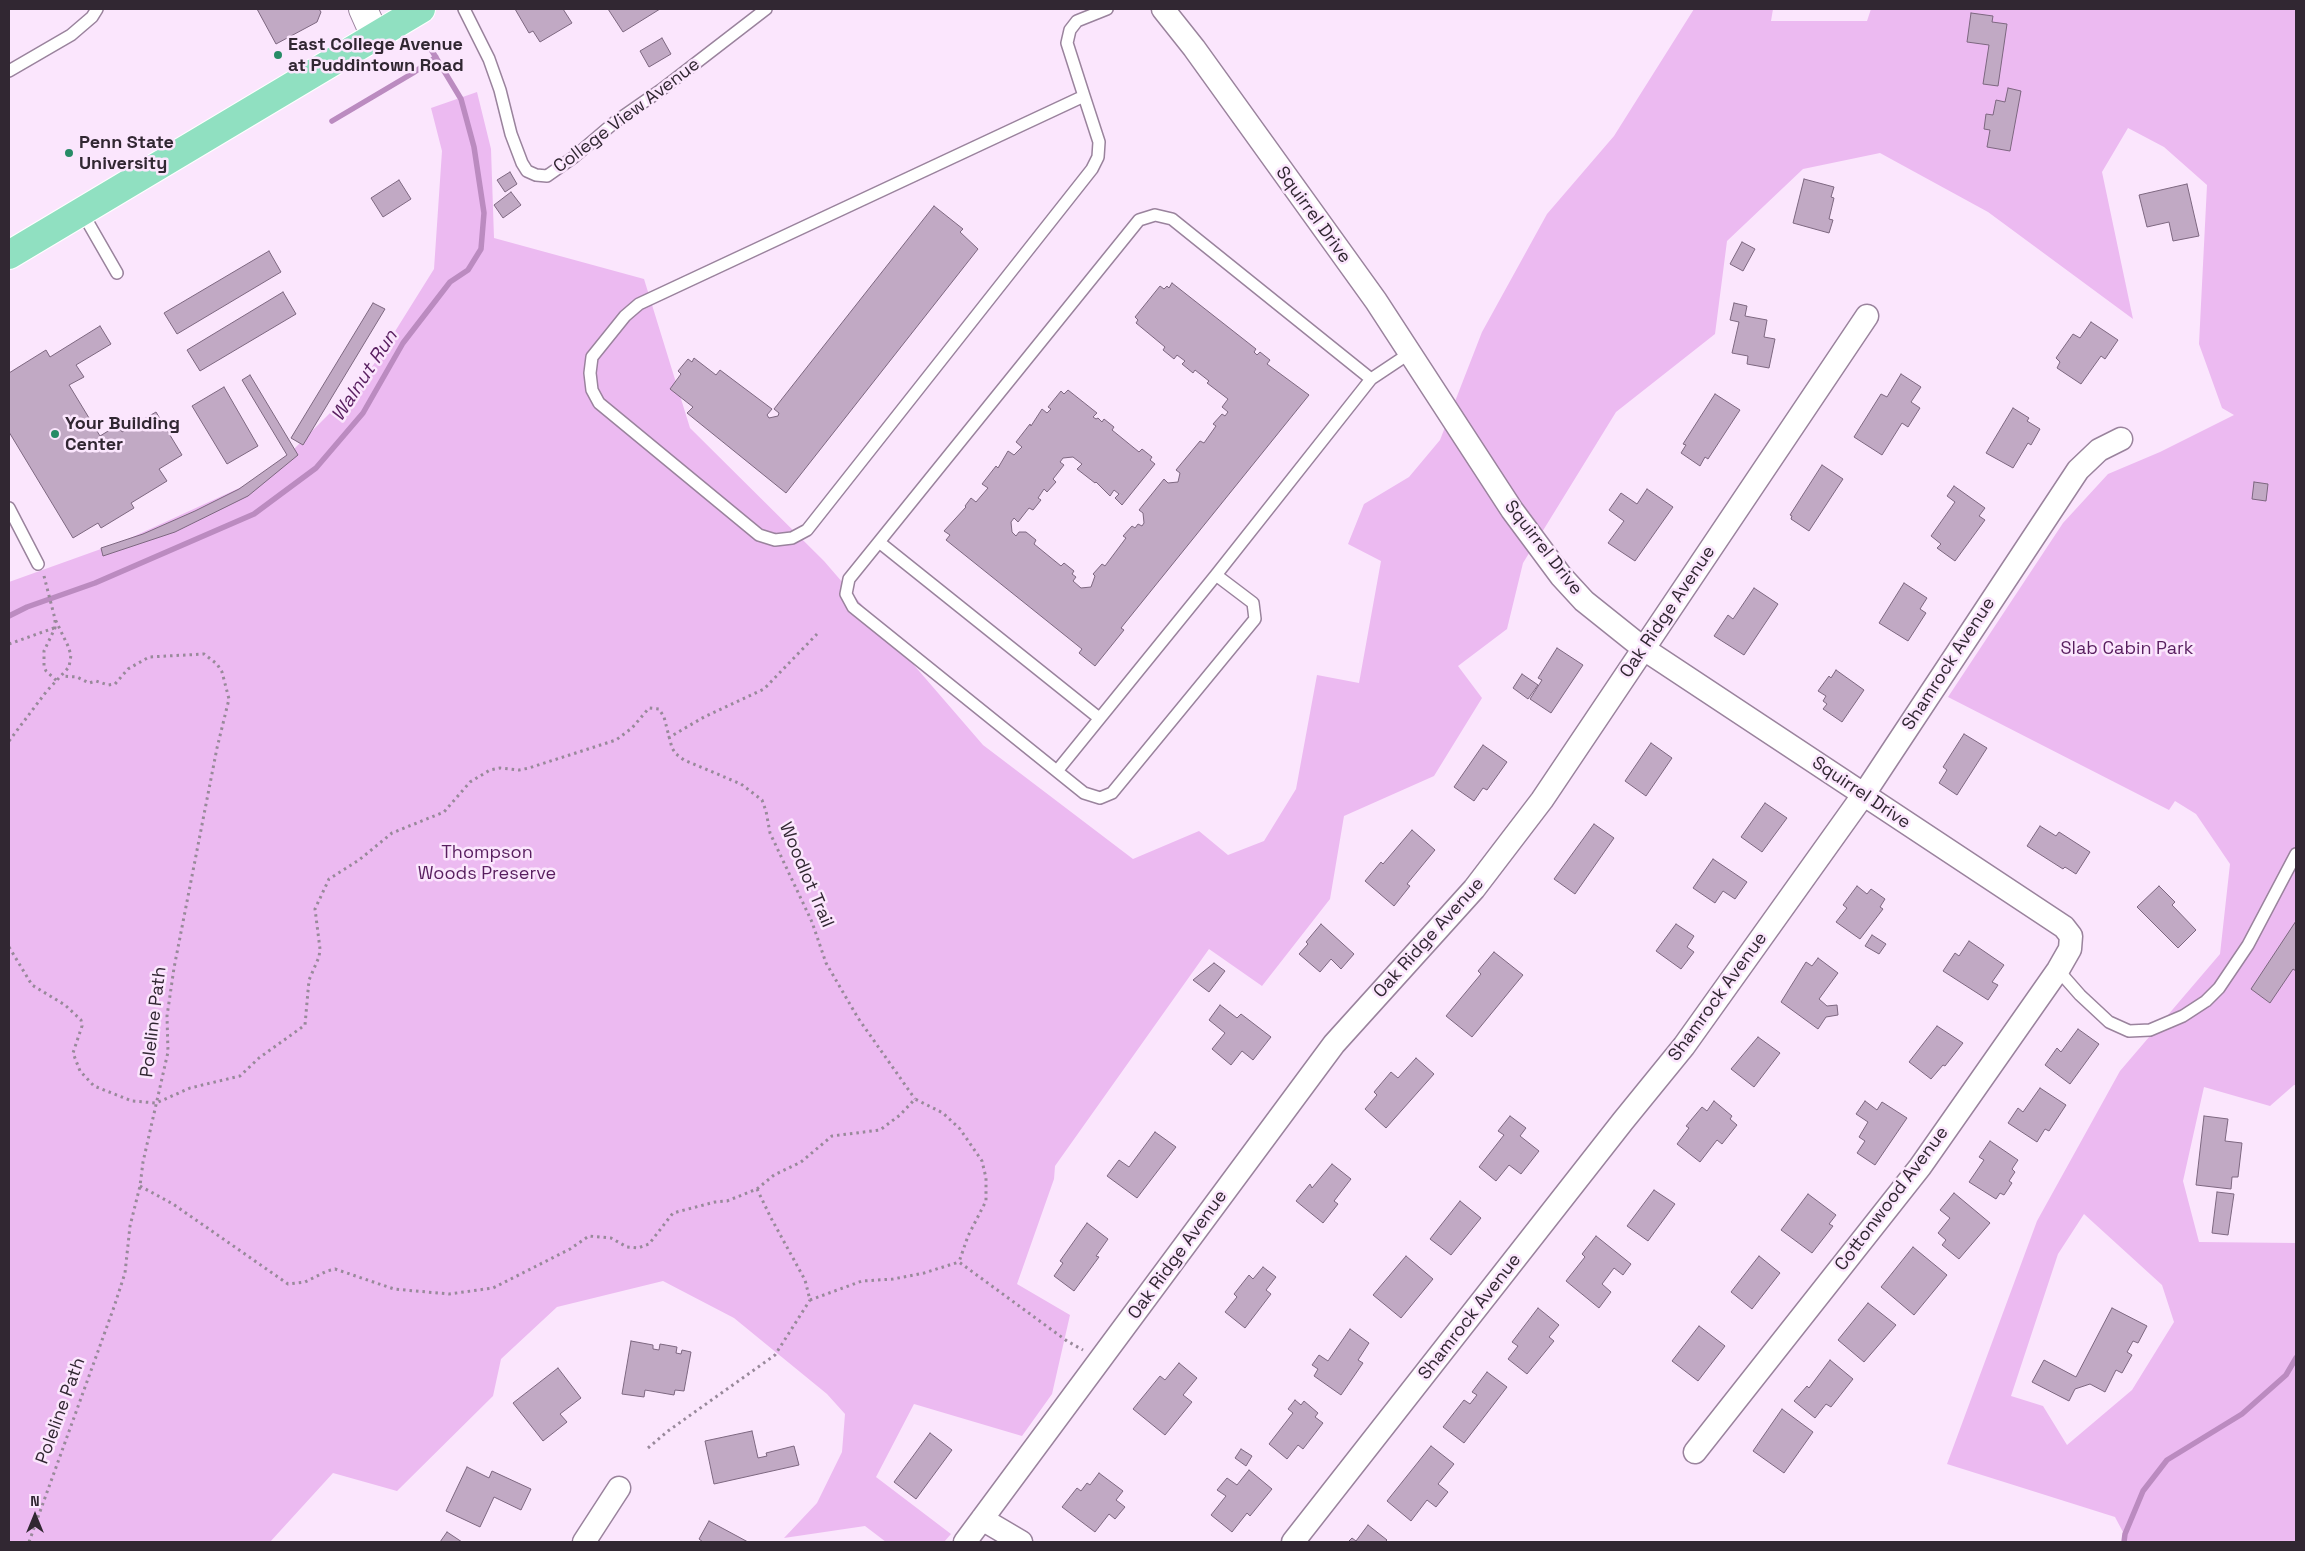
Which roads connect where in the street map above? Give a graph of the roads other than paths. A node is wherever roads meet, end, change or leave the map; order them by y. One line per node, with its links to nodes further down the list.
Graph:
1 (97, 9): 9 (lane)
2 (363, 9): 8 (street)
3 (421, 9): 8 (main road)
4 (464, 9): 5 (lane, College View Avenue)
5 (766, 9)
6 (1107, 9): 10 (lane)
7 (1163, 9): 15 (street, Squirrel Drive)
8 (375, 36): 11 (main road)
9 (9, 71)
10 (1084, 96): 10 (lane)
11 (82, 212): 12 (main road); 13 (lane)
12 (9, 255)
13 (117, 273)
14 (1867, 316): 22 (street, Oak Ridge Avenue)
15 (1410, 353): 16 (lane); 22 (street, Squirrel Drive)
16 (1372, 380): 19 (lane); 21 (lane)
17 (2121, 439): 25 (street, Shamrock Avenue)
18 (9, 508): 20 (lane)
19 (879, 542): 23 (lane); 24 (lane)
20 (38, 564)
21 (1216, 575): 23 (lane); 24 (lane)
22 (1644, 649): 25 (street, Squirrel Drive); 31 (street, Oak Ridge Avenue)
23 (1099, 718): 24 (lane)
24 (1057, 770)
25 (1864, 794): 27 (street, Squirrel Drive); 35 (street, Shamrock Avenue)
26 (2296, 854): 28 (lane)
27 (2071, 936): 28 (street, Cottonwood Avenue)
28 (2058, 970): 29 (street, Cottonwood Avenue)
29 (1695, 1452)
30 (619, 1488): 32 (street)
31 (982, 1519): 33 (street, Oak Ridge Avenue); 34 (street)
32 (584, 1542)
33 (965, 1542)
34 (1021, 1542)
35 (1294, 1542)

